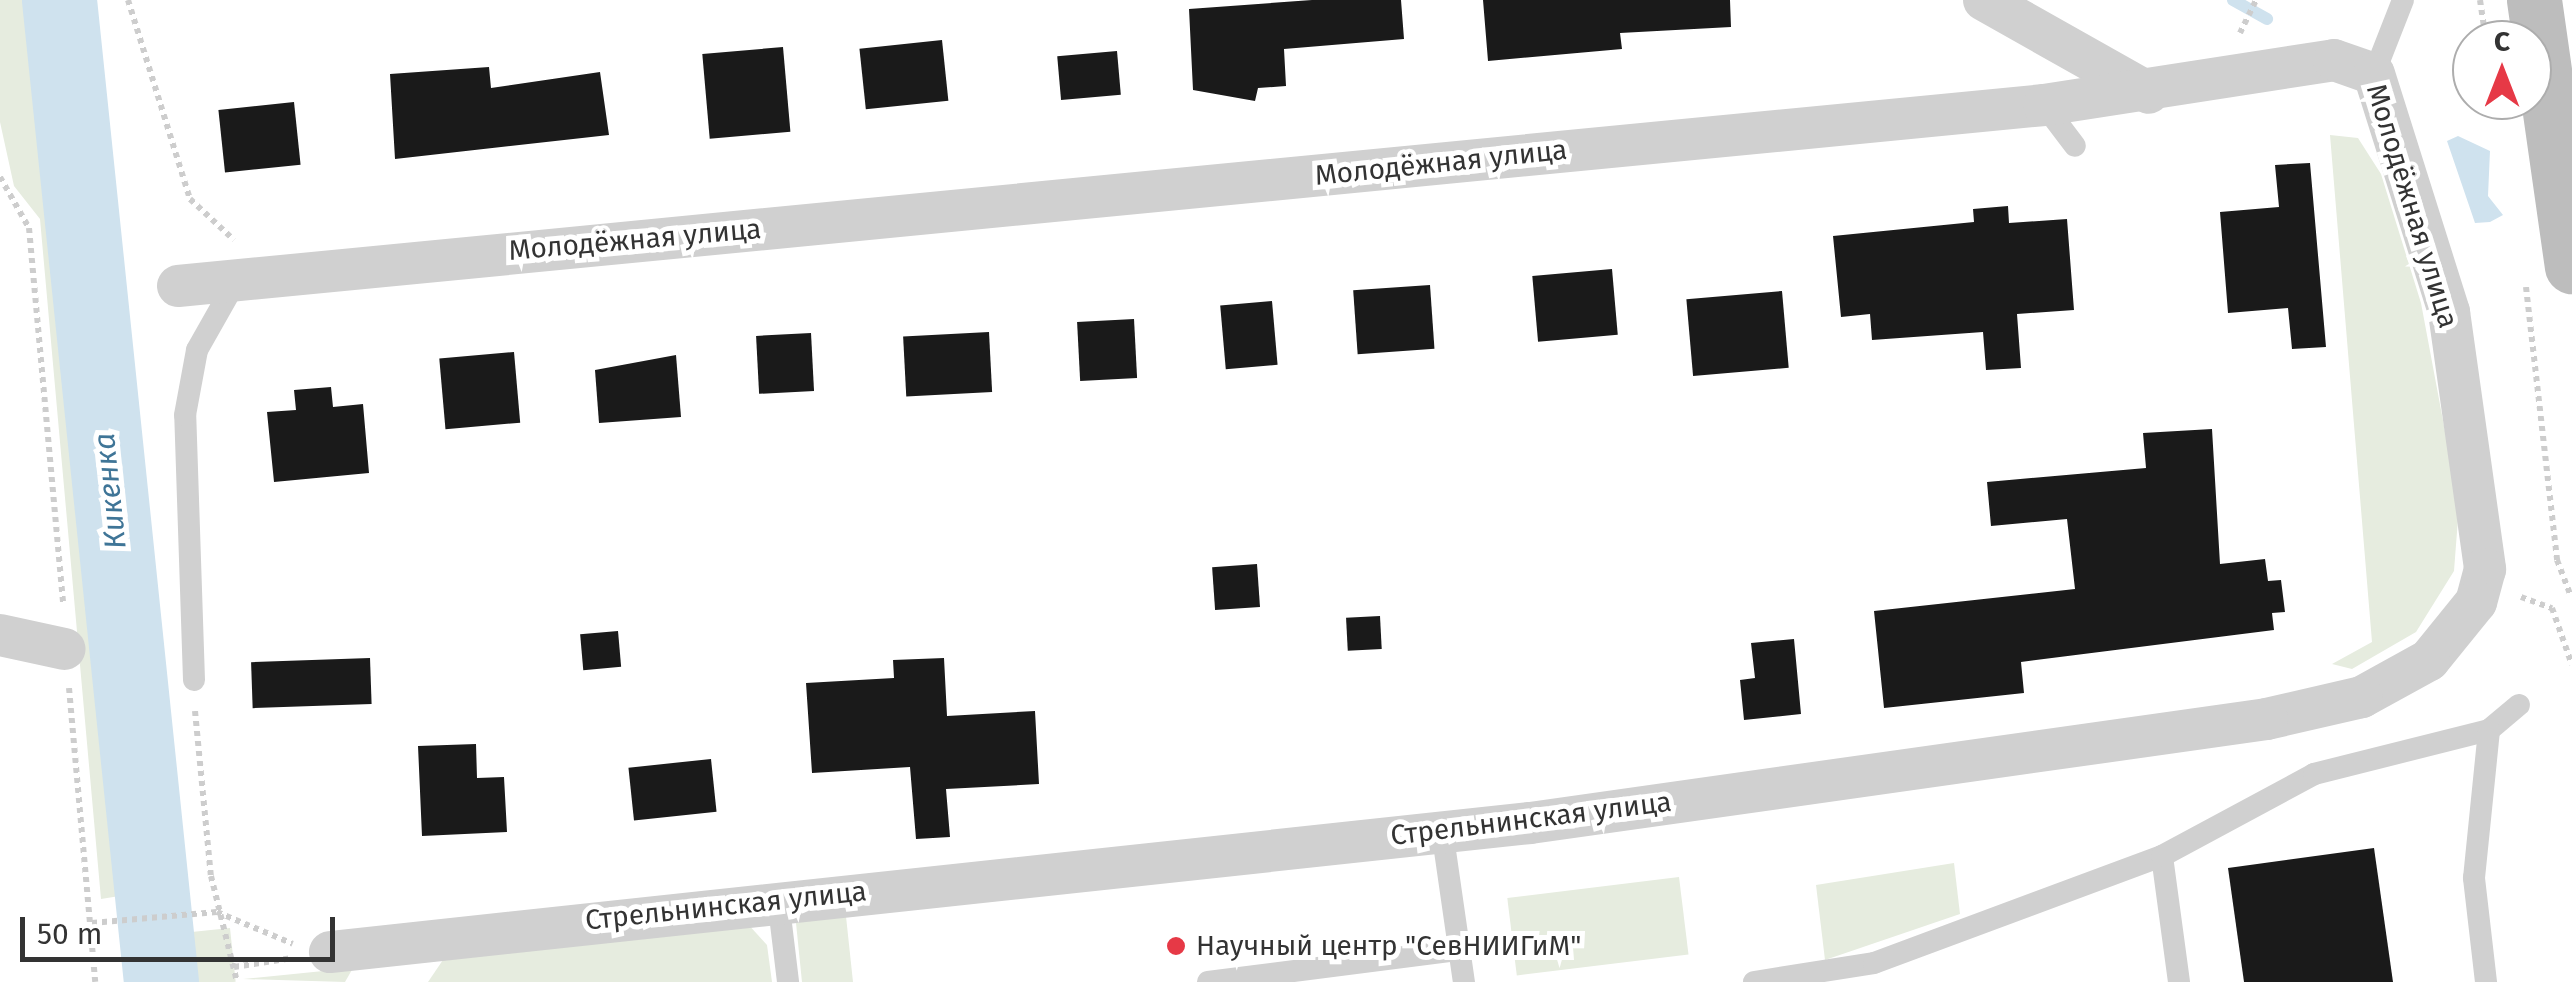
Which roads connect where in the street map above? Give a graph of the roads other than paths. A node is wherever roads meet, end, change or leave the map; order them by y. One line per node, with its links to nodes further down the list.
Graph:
1 (1984, 0): 5 (street)
2 (2403, 0): 4 (lane)
3 (2534, 0): 8 (main road)
4 (2374, 74): 5 (street, Молодёжная улица); 11 (street, Молодёжная улица)
5 (2149, 92): 6 (street, Молодёжная улица)
6 (2044, 105): 7 (lane); 9 (street, Молодёжная улица)
7 (2075, 146)
8 (2548, 267)
9 (239, 278): 10 (street, Молодёжная улица); 14 (lane)
10 (178, 286)
11 (2462, 388): 17 (street, Стрельнинская улица)
12 (0, 635): 13 (street)
13 (66, 649)
14 (194, 680)
15 (2519, 705): 16 (lane)
16 (2490, 730): 18 (lane); 28 (lane)
17 (1442, 830): 19 (street, Стрельнинская улица); 20 (lane)
18 (2162, 856): 22 (lane); 27 (lane)
19 (778, 899): 21 (street, Стрельнинская улица); 23 (lane)
20 (1459, 950): 24 (lane); 25 (lane)
21 (322, 953)
22 (1875, 973): 26 (lane)
23 (788, 982)
24 (1208, 982)
25 (1464, 982)
26 (1754, 982)
27 (2179, 982)
28 (2486, 982)

